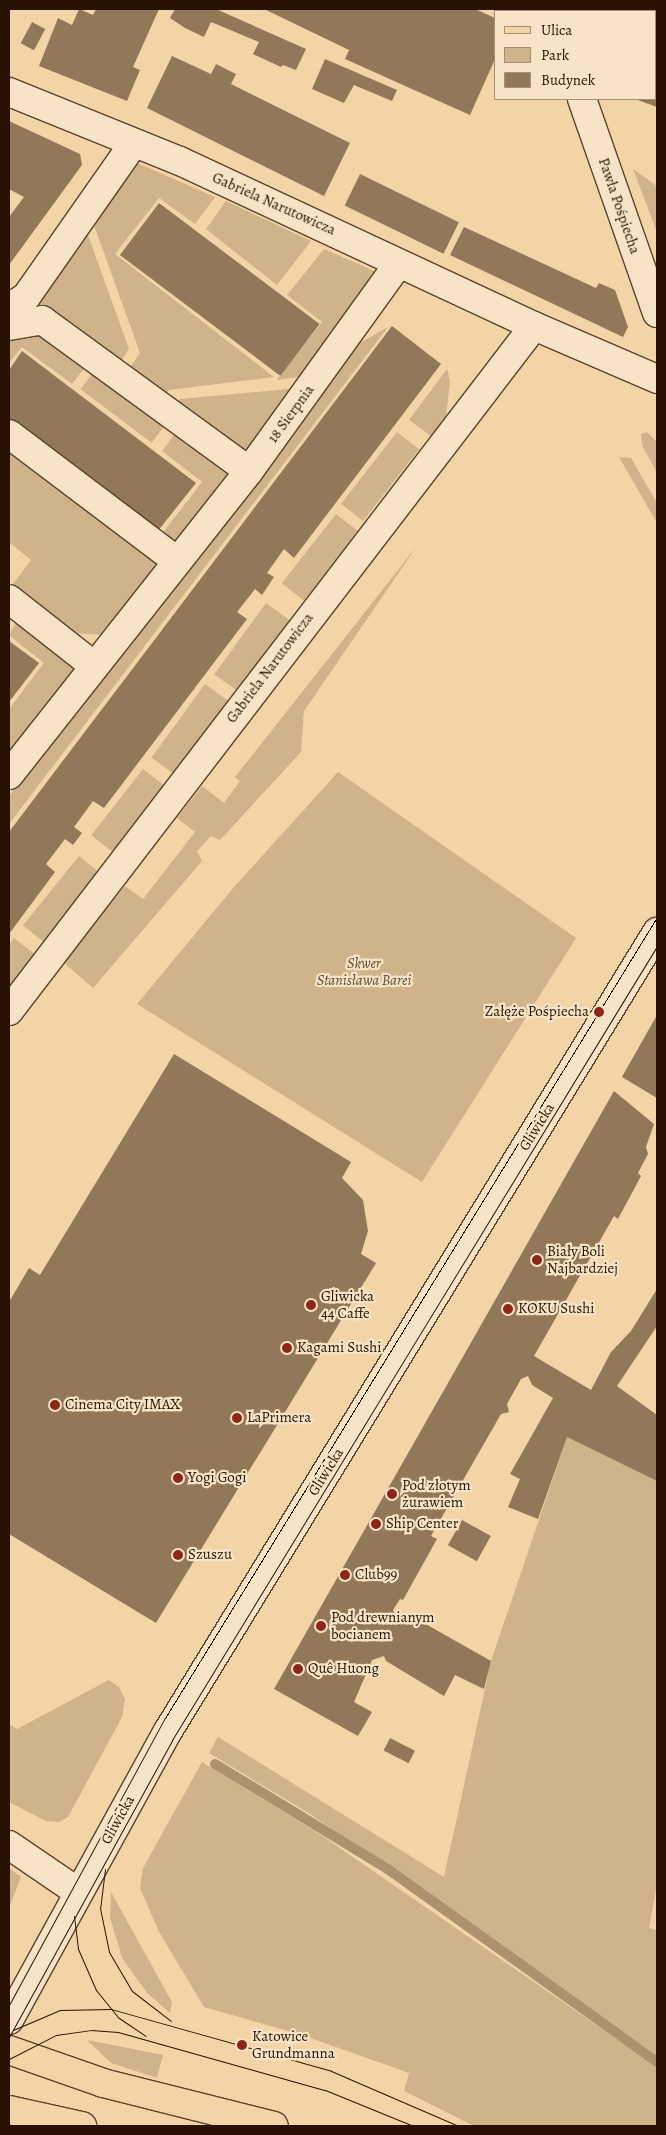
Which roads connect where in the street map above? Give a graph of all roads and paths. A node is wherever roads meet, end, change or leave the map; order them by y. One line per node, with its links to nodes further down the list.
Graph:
1 (9, 92): 3 (street, Gabriela Narutowicza)
2 (582, 100): 6 (street, Pawła Pośpiecha)
3 (134, 143): 4 (street, Gabriela Narutowicza); 5 (street)
4 (399, 262): 8 (street, Gabriela Narutowicza); 11 (street, 18 Sierpnia)
5 (9, 308)
6 (657, 313)
7 (9, 326): 11 (street)
8 (534, 326): 9 (street, Gabriela Narutowicza); 17 (street, Gabriela Narutowicza)
9 (657, 379)
10 (9, 434): 12 (street)
11 (249, 471): 12 (street, 18 Sierpnia)
12 (177, 561): 14 (street, 18 Sierpnia)
13 (9, 598): 14 (street)
14 (94, 666): 15 (street, 18 Sierpnia)
15 (9, 776)
16 (657, 932): 19 (street, Gliwicka)
17 (9, 1010)
18 (9, 1845): 19 (street)
19 (78, 1892): 20 (street, Gliwicka)
20 (9, 2020)
21 (9, 2050): 24 (main road)
22 (9, 2110): 23 (main road)
23 (82, 2126)
24 (274, 2126)

